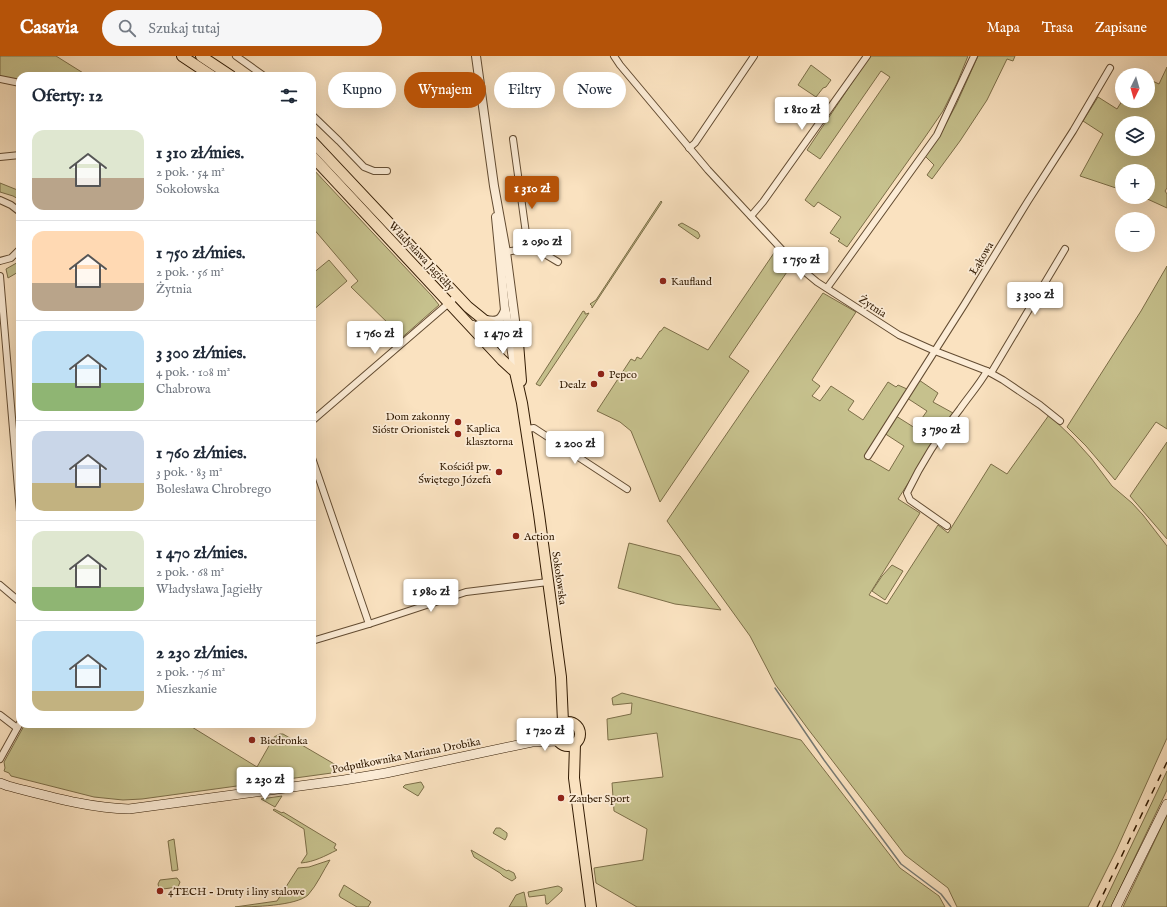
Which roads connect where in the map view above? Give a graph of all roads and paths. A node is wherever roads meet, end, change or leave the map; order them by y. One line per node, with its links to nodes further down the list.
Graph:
1 (182, 56): 11 (main road)
2 (201, 56): 12 (main road)
3 (236, 56): 13 (street)
4 (476, 56): 24 (street, Sokołowska)
5 (623, 56): 9 (street)
6 (754, 56): 19 (street)
7 (867, 56): 27 (street)
8 (974, 56): 35 (street)
9 (615, 58): 19 (street, Żytnia)
10 (1110, 68): 45 (street, Łąkowa)
11 (206, 72)
12 (225, 72)
13 (258, 72)
14 (0, 78): 15 (street)
15 (16, 82)
16 (316, 119): 23 (street)
17 (513, 138): 28 (street)
18 (316, 145): 36 (main road, Władysława Jagiełły)
19 (689, 148): 27 (street, Żytnia)
20 (16, 155): 21 (street)
21 (0, 157)
22 (316, 160): 36 (main road, Władysława Jagiełły)
23 (387, 171)
24 (494, 186): 30 (street, Sokołowska); 37 (street, Sokołowska)
25 (0, 200): 26 (street)
26 (16, 209)
27 (751, 216): 35 (street, Żytnia)
28 (528, 248): 30 (street); 33 (street)
29 (1066, 249): 47 (street)
30 (506, 252): 40 (street, Sokołowska)
31 (16, 253): 32 (street)
32 (0, 261)
33 (558, 262)
34 (0, 276): 41 (street)
35 (827, 288): 45 (street, Żytnia)
36 (454, 299): 38 (main road, Władysława Jagiełły); 39 (main road, Władysława Jagiełły); 49 (street)
37 (504, 310): 39 (street); 42 (street, Sokołowska)
38 (465, 320): 42 (street); 46 (main road, Władysława Jagiełły)
39 (484, 320): 42 (main road, Władysława Jagiełły)
40 (516, 327): 42 (street); 44 (street, Sokołowska)
41 (5, 332): 43 (street); 53 (street)
42 (510, 336): 44 (main road, Władysława Jagiełły); 46 (street, Sokołowska)
43 (0, 337)
44 (518, 343): 48 (main road, Sokołowska)
45 (935, 351): 47 (street, Żytnia); 52 (street, Łąkowa)
46 (515, 372): 48 (main road, Sokołowska)
47 (989, 372): 50 (street, Żytnia); 56 (street)
48 (521, 397): 51 (main road, Sokołowska)
49 (316, 417)
50 (1060, 421)
51 (526, 429): 55 (street); 57 (main road, Sokołowska)
52 (868, 456)
53 (16, 464)
54 (316, 470): 60 (street)
55 (628, 489)
56 (947, 526)
57 (548, 582): 60 (street); 63 (main road, Sokołowska)
58 (0, 585): 59 (street)
59 (16, 599)
60 (369, 624): 61 (street)
61 (316, 640)
62 (0, 715): 64 (street)
63 (568, 722): 66 (main road); 66 (main road)
64 (16, 725)
65 (18, 728): 67 (street)
66 (564, 741): 68 (main road, Podpułkownika Mariana Drobika); 70 (main road)
67 (0, 759)
68 (0, 783)
69 (1167, 804): 71 (main road)
70 (591, 907)
71 (1116, 907)

